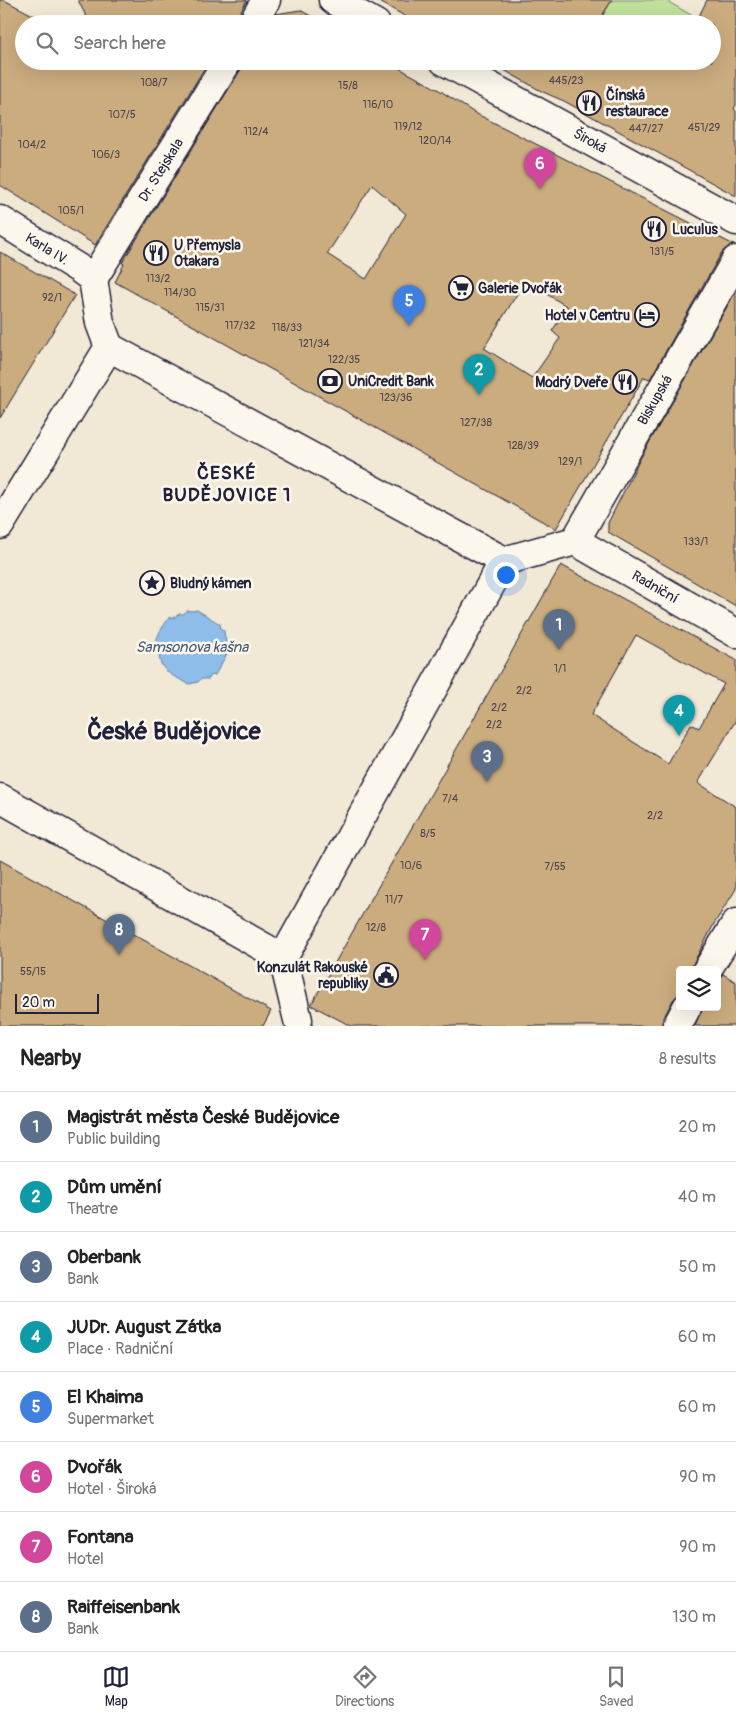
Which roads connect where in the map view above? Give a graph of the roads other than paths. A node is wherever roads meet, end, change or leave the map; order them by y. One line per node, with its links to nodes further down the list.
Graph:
1 (266, 0): 3 (street)
2 (332, 0): 4 (street)
3 (257, 15)
4 (360, 15)
5 (222, 70): 10 (street, Dr. Stejskala)
6 (460, 70): 8 (street, Široká)
7 (0, 220): 10 (street, Karla IV.)
8 (736, 221)
9 (736, 260): 13 (street, Biskupská)
10 (94, 279): 11 (street)
11 (109, 347): 12 (street); 14 (street)
12 (0, 525)
13 (575, 541): 14 (street); 15 (street, Radniční)
14 (504, 560): 18 (street)
15 (736, 633)
16 (0, 798): 18 (street)
17 (736, 923): 19 (street)
18 (283, 958): 21 (street)
19 (709, 966)
20 (685, 1011): 22 (street)
21 (300, 1024)
22 (677, 1026)

